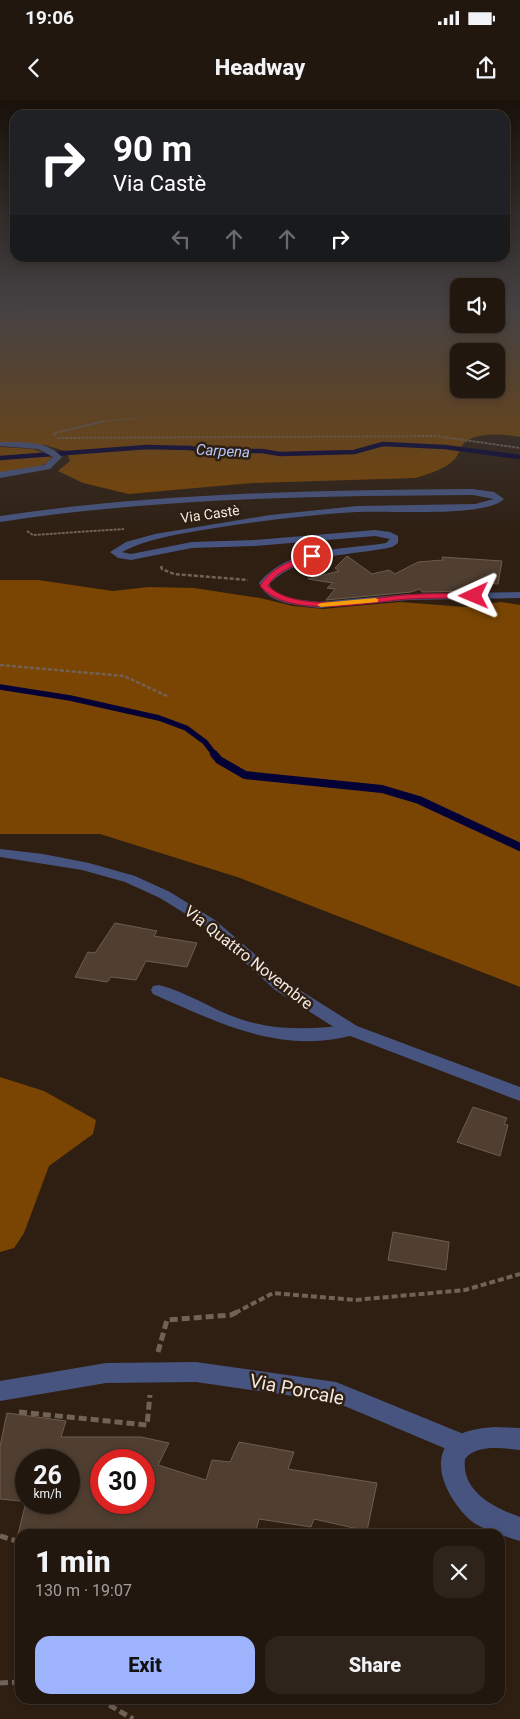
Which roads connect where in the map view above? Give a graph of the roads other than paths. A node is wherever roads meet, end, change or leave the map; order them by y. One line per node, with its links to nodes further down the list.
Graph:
1 (0, 444): 2 (street)
2 (0, 475)
3 (0, 519): 4 (street, Via Castè)
4 (520, 596)
5 (0, 853): 7 (street, Via Quattro Novembre)
6 (159, 990): 7 (street)
7 (351, 1030): 8 (street, Via Quattro Novembre)
8 (520, 1094)
9 (5, 1401): 11 (street, Via Porcale)
10 (520, 1439): 11 (street)
11 (462, 1445): 12 (street)
12 (520, 1529)

